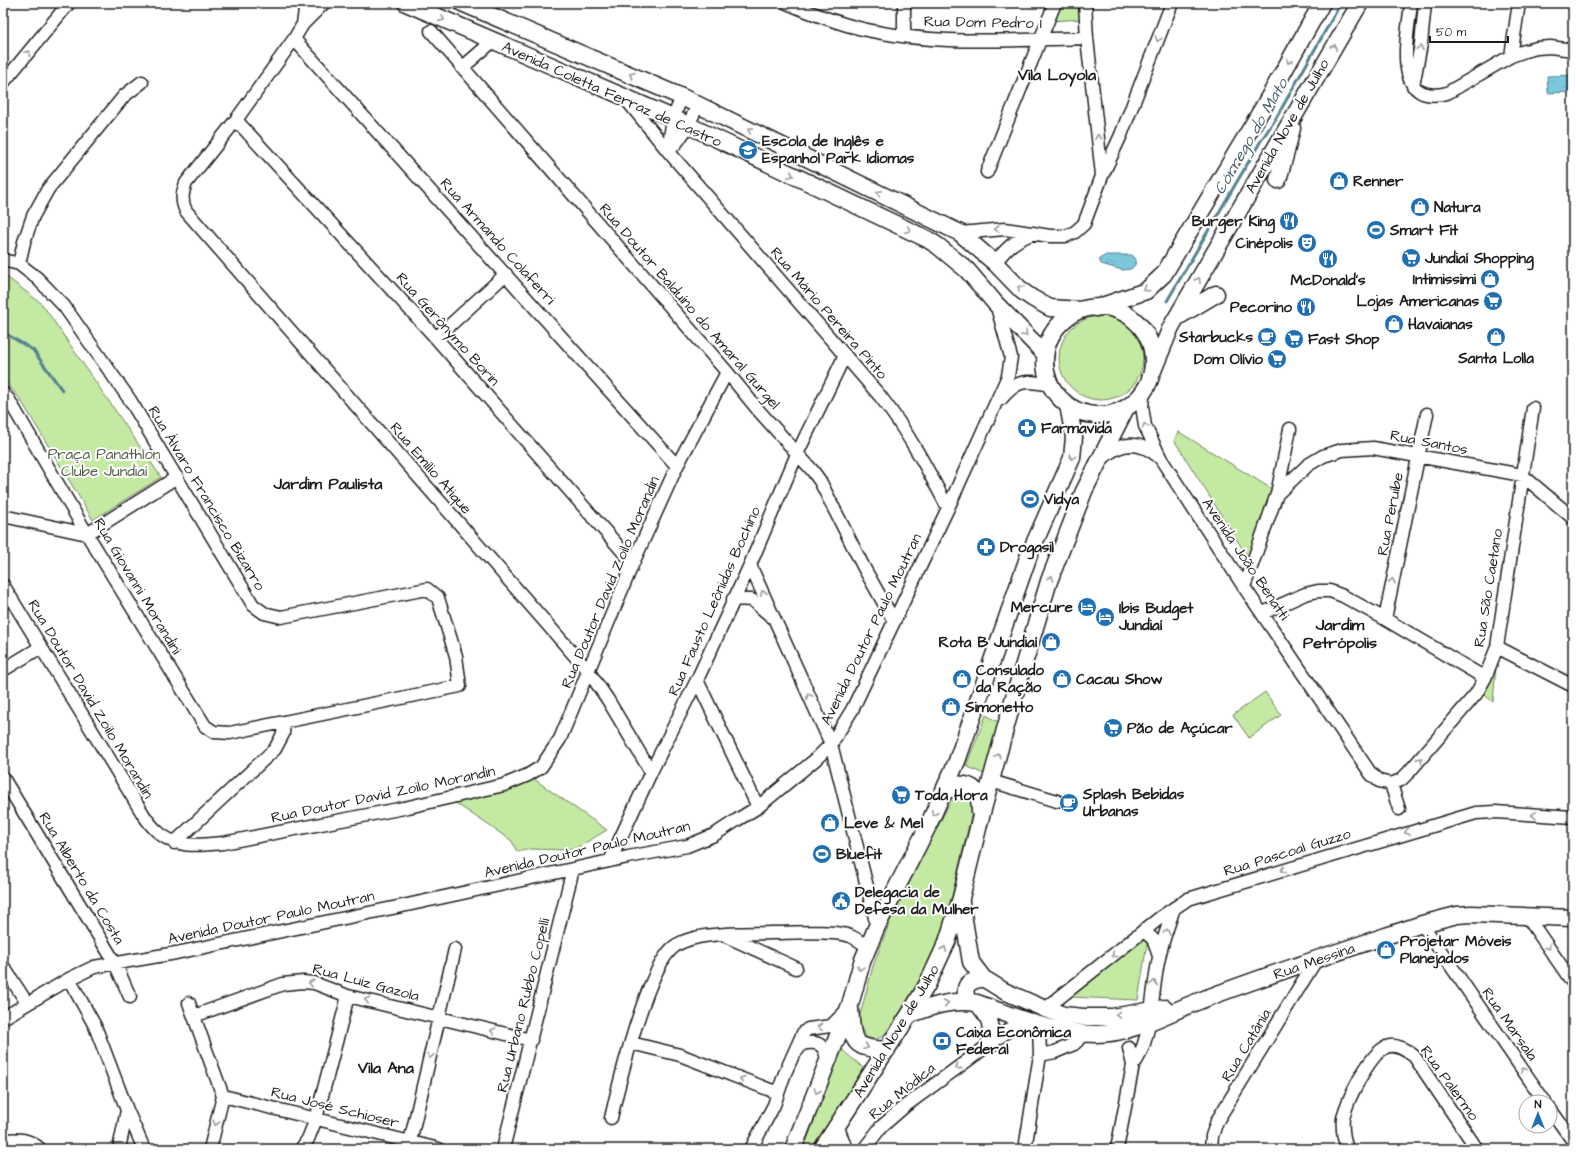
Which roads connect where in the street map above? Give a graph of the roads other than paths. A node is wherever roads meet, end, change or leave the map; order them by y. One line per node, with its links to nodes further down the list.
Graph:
1 (69, 3): 27 (street, one-way to 1)
2 (306, 3): 16 (street)
3 (324, 3): 16 (street)
4 (406, 3): 22 (main road, Avenida Coletta Ferraz de Castro, one-way to 22)
5 (462, 3): 29 (main road, Avenida Coletta Ferraz de Castro, one-way to 5)
6 (787, 3): 18 (street, Rua Dom Pedro I)
7 (904, 3): 18 (street)
8 (1055, 3): 21 (street)
9 (1085, 3): 19 (street)
10 (1172, 3): 38 (street, one-way to 38)
11 (1322, 3): 48 (main road, Avenida Nove de Julho, one-way to 48)
12 (1360, 3): 32 (main road, Avenida Nove de Julho, one-way to 12)
13 (1411, 3): 28 (street)
14 (1425, 3): 28 (street, one-way to 14)
15 (1519, 3): 24 (street)
16 (303, 24): 20 (street)
17 (431, 31): 25 (street, Rua Doutor Balduíno do Amaral Gurgel)
18 (904, 36): 21 (street, Rua Dom Pedro I)
19 (1087, 38): 21 (street, Rua Dom Pedro I); 38 (street, one-way to 19)
20 (294, 39): 34 (street); 45 (street, Rua Armando Colaferri)
21 (1040, 39): 37 (street)
22 (493, 41): 25 (street); 30 (main road, Avenida Coletta Ferraz de Castro)
23 (1573, 50): 24 (street)
24 (1511, 56): 28 (street)
25 (462, 68): 53 (street, Rua Doutor Balduíno do Amaral Gurgel)
26 (142, 82): 44 (street)
27 (3, 83)
28 (1413, 86)
29 (682, 97): 31 (main road, Avenida Coletta Ferraz de Castro); 33 (street)
30 (625, 98): 33 (main road, Avenida Coletta Ferraz de Castro); 36 (street, Rua Mário Pereira Pinto)
31 (698, 105): 35 (street); 40 (main road, Avenida Coletta Ferraz de Castro, one-way to 31)
32 (1295, 114): 39 (main road); 49 (main road, Avenida Nove de Julho, one-way to 32)
33 (673, 118): 35 (main road, Avenida Coletta Ferraz de Castro); 36 (street)
34 (236, 120): 50 (street, Rua Gerônymo Borin); 87 (street, Rua Emílio Atique)
35 (688, 126): 36 (street); 47 (main road, Avenida Coletta Ferraz de Castro, one-way to 47)
36 (668, 151): 52 (street, Rua Mário Pereira Pinto)
37 (987, 172)
38 (1102, 176): 41 (street)
39 (1278, 180)
40 (960, 233): 41 (street, one-way to 40); 43 (main road, Avenida Coletta Ferraz de Castro)
41 (1034, 233): 43 (street)
42 (3, 260): 44 (street, Rua Álvaro Francisco Bizarro)
43 (995, 263): 48 (main road, Avenida Coletta Ferraz de Castro, one-way to 43)
44 (19, 264): 69 (street, Rua Álvaro Francisco Bizarro)
45 (506, 274): 50 (street); 67 (street, Rua Armando Colaferri)
46 (1216, 294): 49 (main road)
47 (996, 304): 51 (main road, Avenida Coletta Ferraz de Castro, one-way to 51); 57 (street)
48 (1089, 309): 51 (main road); 55 (main road)
49 (1176, 318): 55 (main road, Avenida Nove de Julho)
50 (436, 338): 75 (street, Rua Gerônymo Borin)
51 (1045, 354): 54 (main road)
52 (845, 355): 63 (street, Rua Fausto Leônidas Bochino); 71 (street, Rua Mário Pereira Pinto)
53 (727, 372): 63 (street, Rua Doutor Balduíno do Amaral Gurgel); 67 (street, Rua Doutor David Zoilo Morandin)
54 (1050, 384): 57 (street); 58 (main road)
55 (1147, 384): 59 (main road); 65 (street, Avenida João Benatti, one-way to 55)
56 (3, 393): 74 (street, Rua Giovanni Morandini)
57 (997, 404): 71 (street, Avenida Doutor Paulo Moutran)
58 (1068, 406): 59 (main road); 97 (main road, one-way to 97)
59 (1126, 408): 66 (main road, Avenida Nove de Julho)
60 (1533, 408): 68 (street, Rua São Caetano)
61 (1427, 414): 64 (street, Rua Peruíbe)
62 (1290, 429): 70 (street)
63 (797, 454): 76 (street, Rua Fausto Leônidas Bochino); 83 (street, Rua Doutor Balduíno do Amaral Gurgel)
64 (1418, 456): 68 (street, Rua Santos); 70 (street, Rua Santos); 81 (street, Rua Peruíbe, one-way to 64)
65 (1161, 459): 66 (street, Avenida João Benatti); 78 (street, Avenida João Benatti)
66 (1099, 463): 95 (main road, Avenida Nove de Julho, one-way to 66)
67 (677, 466): 75 (street, Rua Doutor David Zoilo Morandin)
68 (1522, 475): 73 (street, Rua Santos); 85 (street, Rua São Caetano)
69 (177, 477): 74 (street); 91 (street, Rua Álvaro Francisco Bizarro)
70 (1277, 494): 78 (street)
71 (948, 508): 83 (street, Avenida Doutor Paulo Moutran)
72 (3, 516): 74 (street)
73 (1573, 518)
74 (87, 534): 91 (street, Rua Giovanni Morandini)
75 (633, 563): 87 (street, Rua Doutor David Zoilo Morandin)
76 (750, 564): 79 (street, Rua Fausto Leônidas Bochino); 82 (street, one-way to 76)
77 (3, 584): 84 (street, Rua Doutor David Zoilo Morandin)
78 (1244, 587): 80 (street, Avenida João Benatti)
79 (733, 599): 82 (street); 89 (street, Rua Fausto Leônidas Bochino)
80 (1263, 613): 81 (street); 96 (street, Avenida João Benatti)
81 (1385, 619): 88 (street)
82 (776, 621): 92 (street, one-way to 82)
83 (894, 621): 92 (street, Avenida Doutor Paulo Moutran)
84 (41, 647): 86 (street); 103 (street, Rua Doutor David Zoilo Morandin)
85 (1497, 647): 88 (street, Rua São Caetano); 90 (street)
86 (3, 670)
87 (589, 672): 93 (street, Rua Emílio Atique); 103 (street, Rua Doutor David Zoilo Morandin)
88 (1485, 678): 96 (street, Rua São Caetano, one-way to 88)
89 (697, 680): 93 (street, Rua Fausto Leônidas Bochino); 99 (street)
90 (1573, 686)
91 (284, 722): 103 (street)
92 (830, 744): 99 (street, Avenida Doutor Paulo Moutran); 111 (street)
93 (651, 772): 104 (street, Rua Fausto Leônidas Bochino)
94 (4, 779): 118 (street, Rua Alberto da Costa)
95 (992, 781): 98 (street); 102 (main road, Avenida Nove de Julho)
96 (1391, 784): 100 (street)
97 (943, 794): 102 (main road); 111 (main road, one-way to 111)
98 (1057, 801)
99 (758, 807): 104 (street, Avenida Doutor Paulo Moutran)
100 (1399, 809)
101 (1573, 817): 107 (street, Rua Pascoal Guzzo, one-way to 107)
102 (980, 820): 106 (main road, Avenida Nove de Julho)
103 (174, 843)
104 (610, 861): 105 (street, Avenida Doutor Paulo Moutran)
105 (573, 869): 118 (street, Avenida Doutor Paulo Moutran); 140 (street, Rua Urbano Rubbo Copelli)
106 (961, 898): 121 (main road, Rua Messina); 131 (main road, Avenida Nove de Julho, one-way to 106)
107 (1174, 908): 112 (street, Rua Pascoal Guzzo); 116 (street, one-way to 107)
108 (1526, 915): 109 (main road, Rua Messina); 110 (main road, Rua Messina); 123 (street, one-way to 123)
109 (1573, 918)
110 (1422, 924): 117 (main road, Rua Messina); 151 (street, Rua Marsala, one-way to 110)
111 (877, 926): 114 (main road)
112 (1144, 930): 116 (street); 130 (street, Rua Pascoal Guzzo, one-way to 130)
113 (723, 934): 114 (street); 120 (street); 141 (street)
114 (868, 947): 129 (main road, one-way to 129)
115 (455, 948): 135 (street)
116 (1159, 956): 133 (street, one-way to 116)
117 (1316, 960): 133 (main road, Rua Messina); 175 (street, Rua Catânia)
118 (115, 963): 122 (street, Avenida Doutor Paulo Moutran); 125 (street, Rua Alberto da Costa)
119 (3, 966): 127 (street)
120 (796, 968)
121 (983, 978): 126 (main road); 130 (main road, Rua Messina)
122 (69, 979): 127 (street, Avenida Doutor Paulo Moutran); 153 (street)
123 (1572, 981)
124 (348, 996): 132 (street, Rua Luiz Gazola, one-way to 132); 135 (street, Rua Luiz Gazola, one-way to 124); 155 (street)
125 (130, 997)
126 (972, 1002): 131 (main road, Rua Messina, one-way to 126); 136 (main road, Rua Messina); 143 (main road)
127 (27, 1003): 134 (street, Avenida Doutor Paulo Moutran)
128 (189, 1003): 132 (street)
129 (850, 1005): 145 (main road, one-way to 145); 147 (street, one-way to 147); 148 (main road)
130 (1045, 1009): 133 (main road, Rua Messina, one-way to 130)
131 (909, 1015): 145 (main road, Avenida Nove de Julho)
132 (194, 1016): 152 (street)
133 (1149, 1016): 139 (main road, Rua Messina); 142 (street)
134 (3, 1018)
135 (439, 1018): 140 (street, Rua Luiz Gazola, one-way to 135); 160 (street, one-way to 160)
136 (1023, 1020): 137 (main road, Rua Messina); 143 (street, Rua Módica)
137 (1039, 1025): 138 (main road, Rua Messina); 146 (street)
138 (1086, 1033): 139 (main road, Rua Messina); 146 (street)
139 (1115, 1033): 144 (street)
140 (531, 1040): 167 (street, Rua Urbano Rubbo Copelli)
141 (631, 1043): 150 (street, one-way to 141); 154 (street)
142 (1144, 1043): 144 (street); 149 (street)
143 (990, 1044): 172 (street, Rua Módica, one-way to 172)
144 (1129, 1048): 149 (street)
145 (886, 1050): 157 (main road, Avenida Nove de Julho)
146 (1040, 1055): 173 (street)
147 (793, 1056): 148 (street); 150 (street)
148 (828, 1063): 169 (main road, one-way to 169)
149 (1133, 1065): 174 (street)
150 (778, 1092): 168 (street)
151 (1539, 1094)
152 (223, 1096): 155 (street, Rua José Schioser); 164 (street, one-way to 164)
153 (127, 1110): 162 (street); 163 (street)
154 (611, 1118)
155 (316, 1119): 160 (street, Rua José Schioser); 165 (street)
156 (1558, 1120): 159 (street)
157 (836, 1127): 170 (main road, Avenida Nove de Julho); 171 (main road)
158 (3, 1140): 161 (street)
159 (1573, 1141)
160 (410, 1142): 166 (street, Rua José Schioser)
161 (40, 1149)
162 (118, 1149)
163 (144, 1149)
164 (210, 1149)
165 (301, 1149)
166 (439, 1149)
167 (503, 1149)
168 (751, 1149)
169 (793, 1149)
170 (822, 1149)
171 (845, 1149)
172 (864, 1149)
173 (1025, 1149)
174 (1117, 1149)
175 (1211, 1149)
176 (1347, 1149): 177 (street, Rua Palermo)
177 (1477, 1149)

